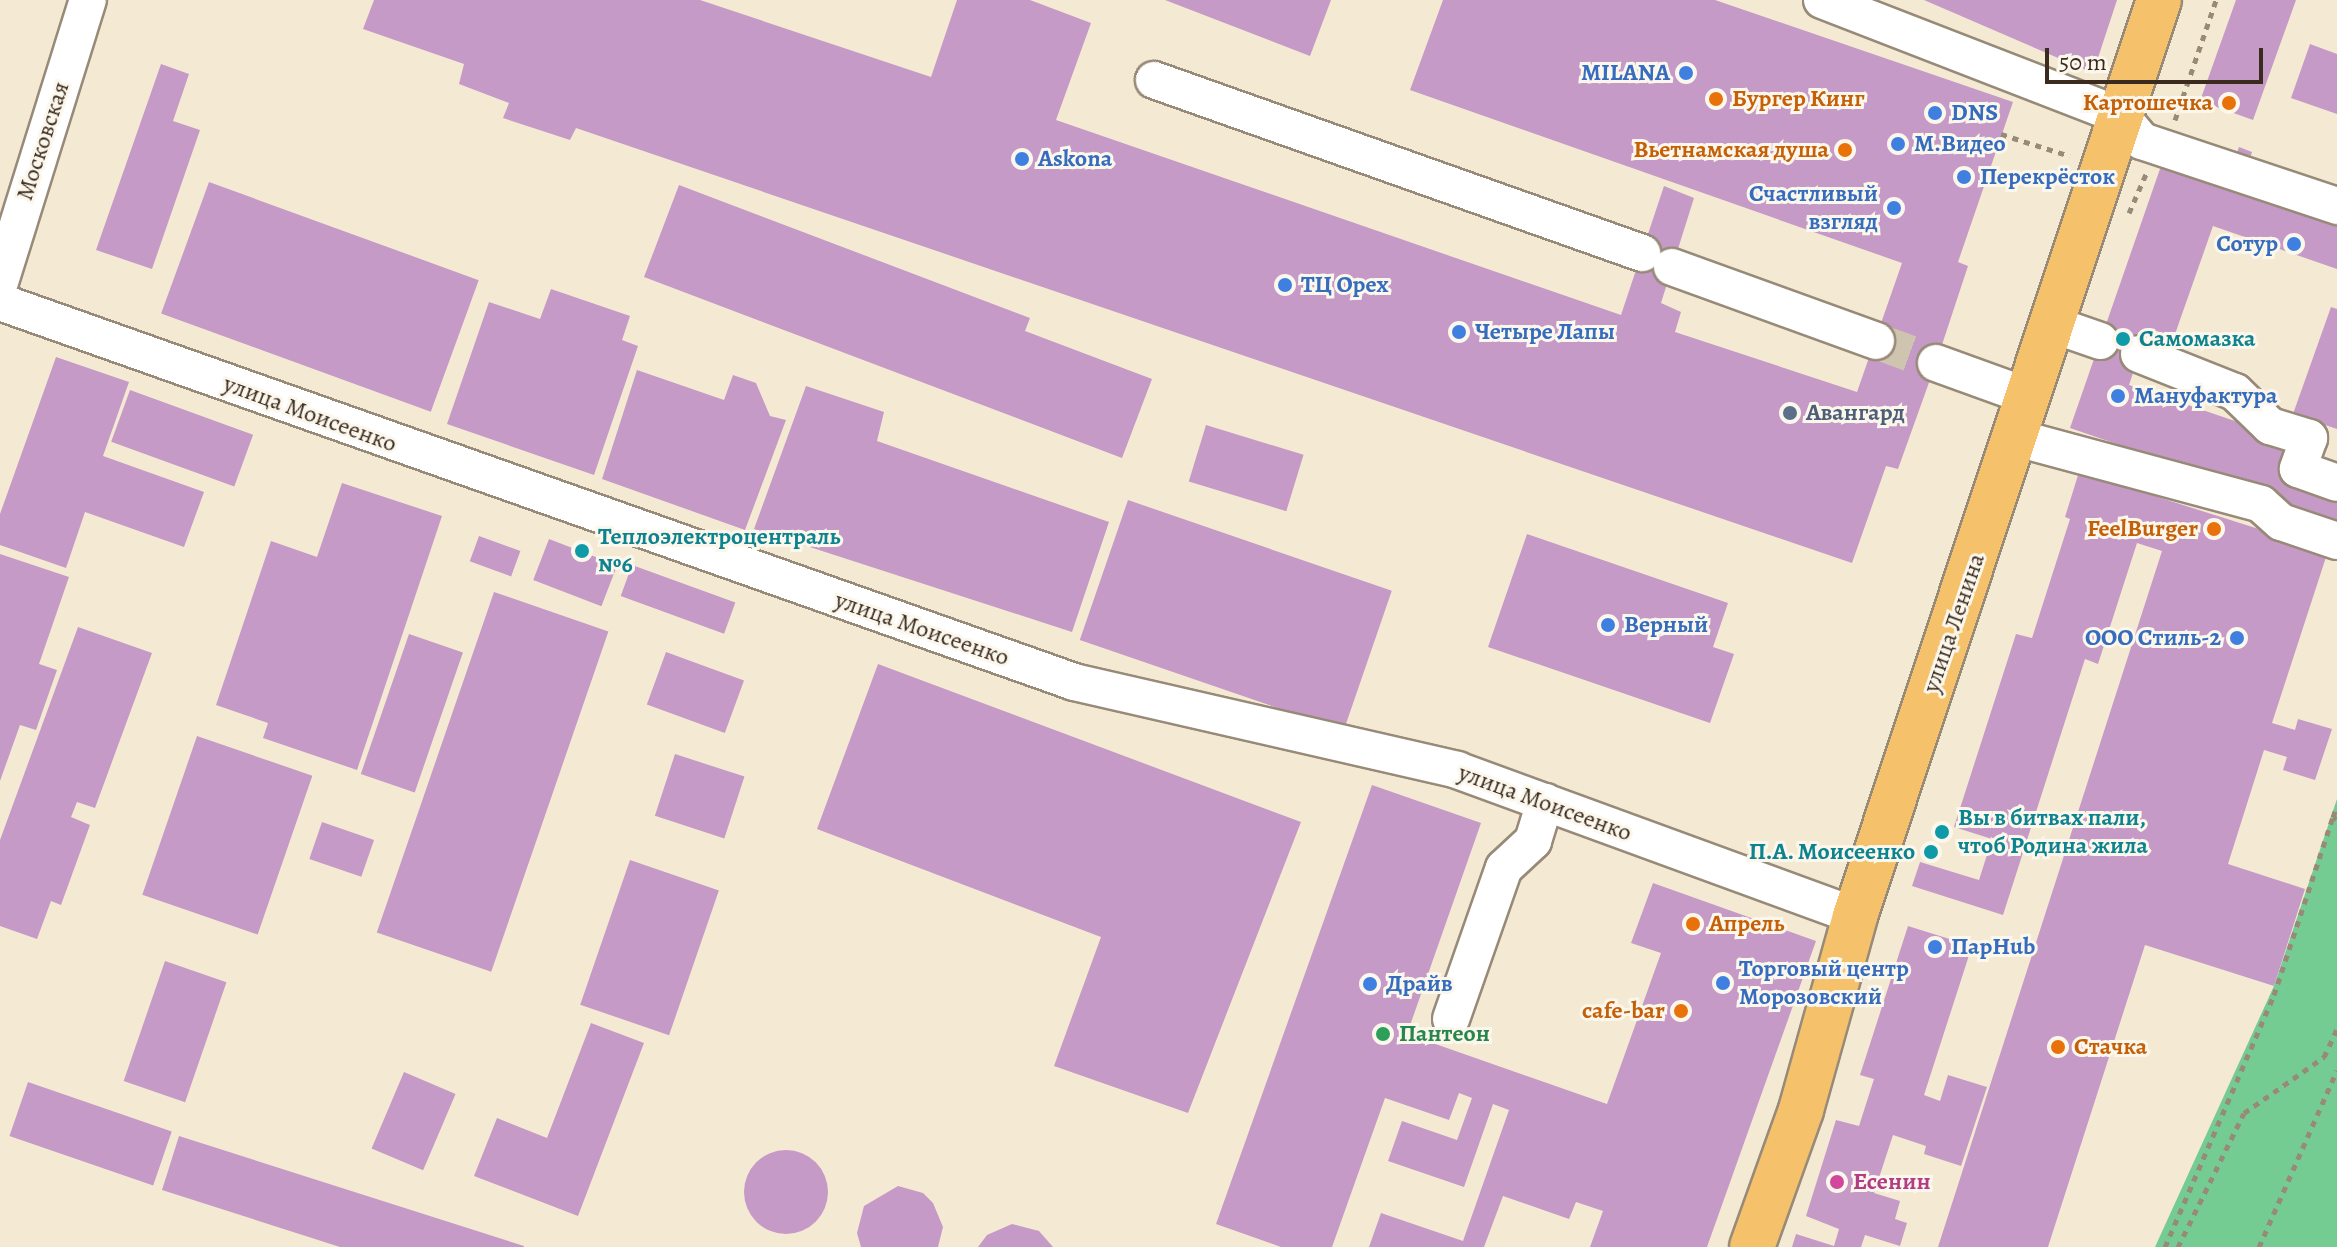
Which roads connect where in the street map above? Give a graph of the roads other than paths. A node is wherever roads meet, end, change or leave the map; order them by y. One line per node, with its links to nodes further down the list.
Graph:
1 (88, 0): 7 (street, Московская)
2 (1822, 0): 5 (street)
3 (2159, 0): 5 (main road, улица Ленина)
4 (1154, 80): 10 (street)
5 (2121, 116): 6 (street); 9 (main road, улица Ленина)
6 (2337, 206)
7 (0, 282)
8 (0, 302): 18 (street, улица Моисеенко)
9 (2054, 325): 11 (street); 14 (main road, улица Ленина)
10 (1876, 341)
11 (2100, 341)
12 (2139, 354): 16 (street)
13 (1936, 363): 14 (street)
14 (2030, 397): 15 (main road, улица Ленина)
15 (2017, 438): 17 (street); 19 (main road, улица Ленина)
16 (2337, 483)
17 (2337, 541)
18 (1545, 802): 19 (street, улица Моисеенко); 20 (street)
19 (1855, 916): 21 (main road, улица Ленина)
20 (1451, 1019)
21 (1752, 1247)

